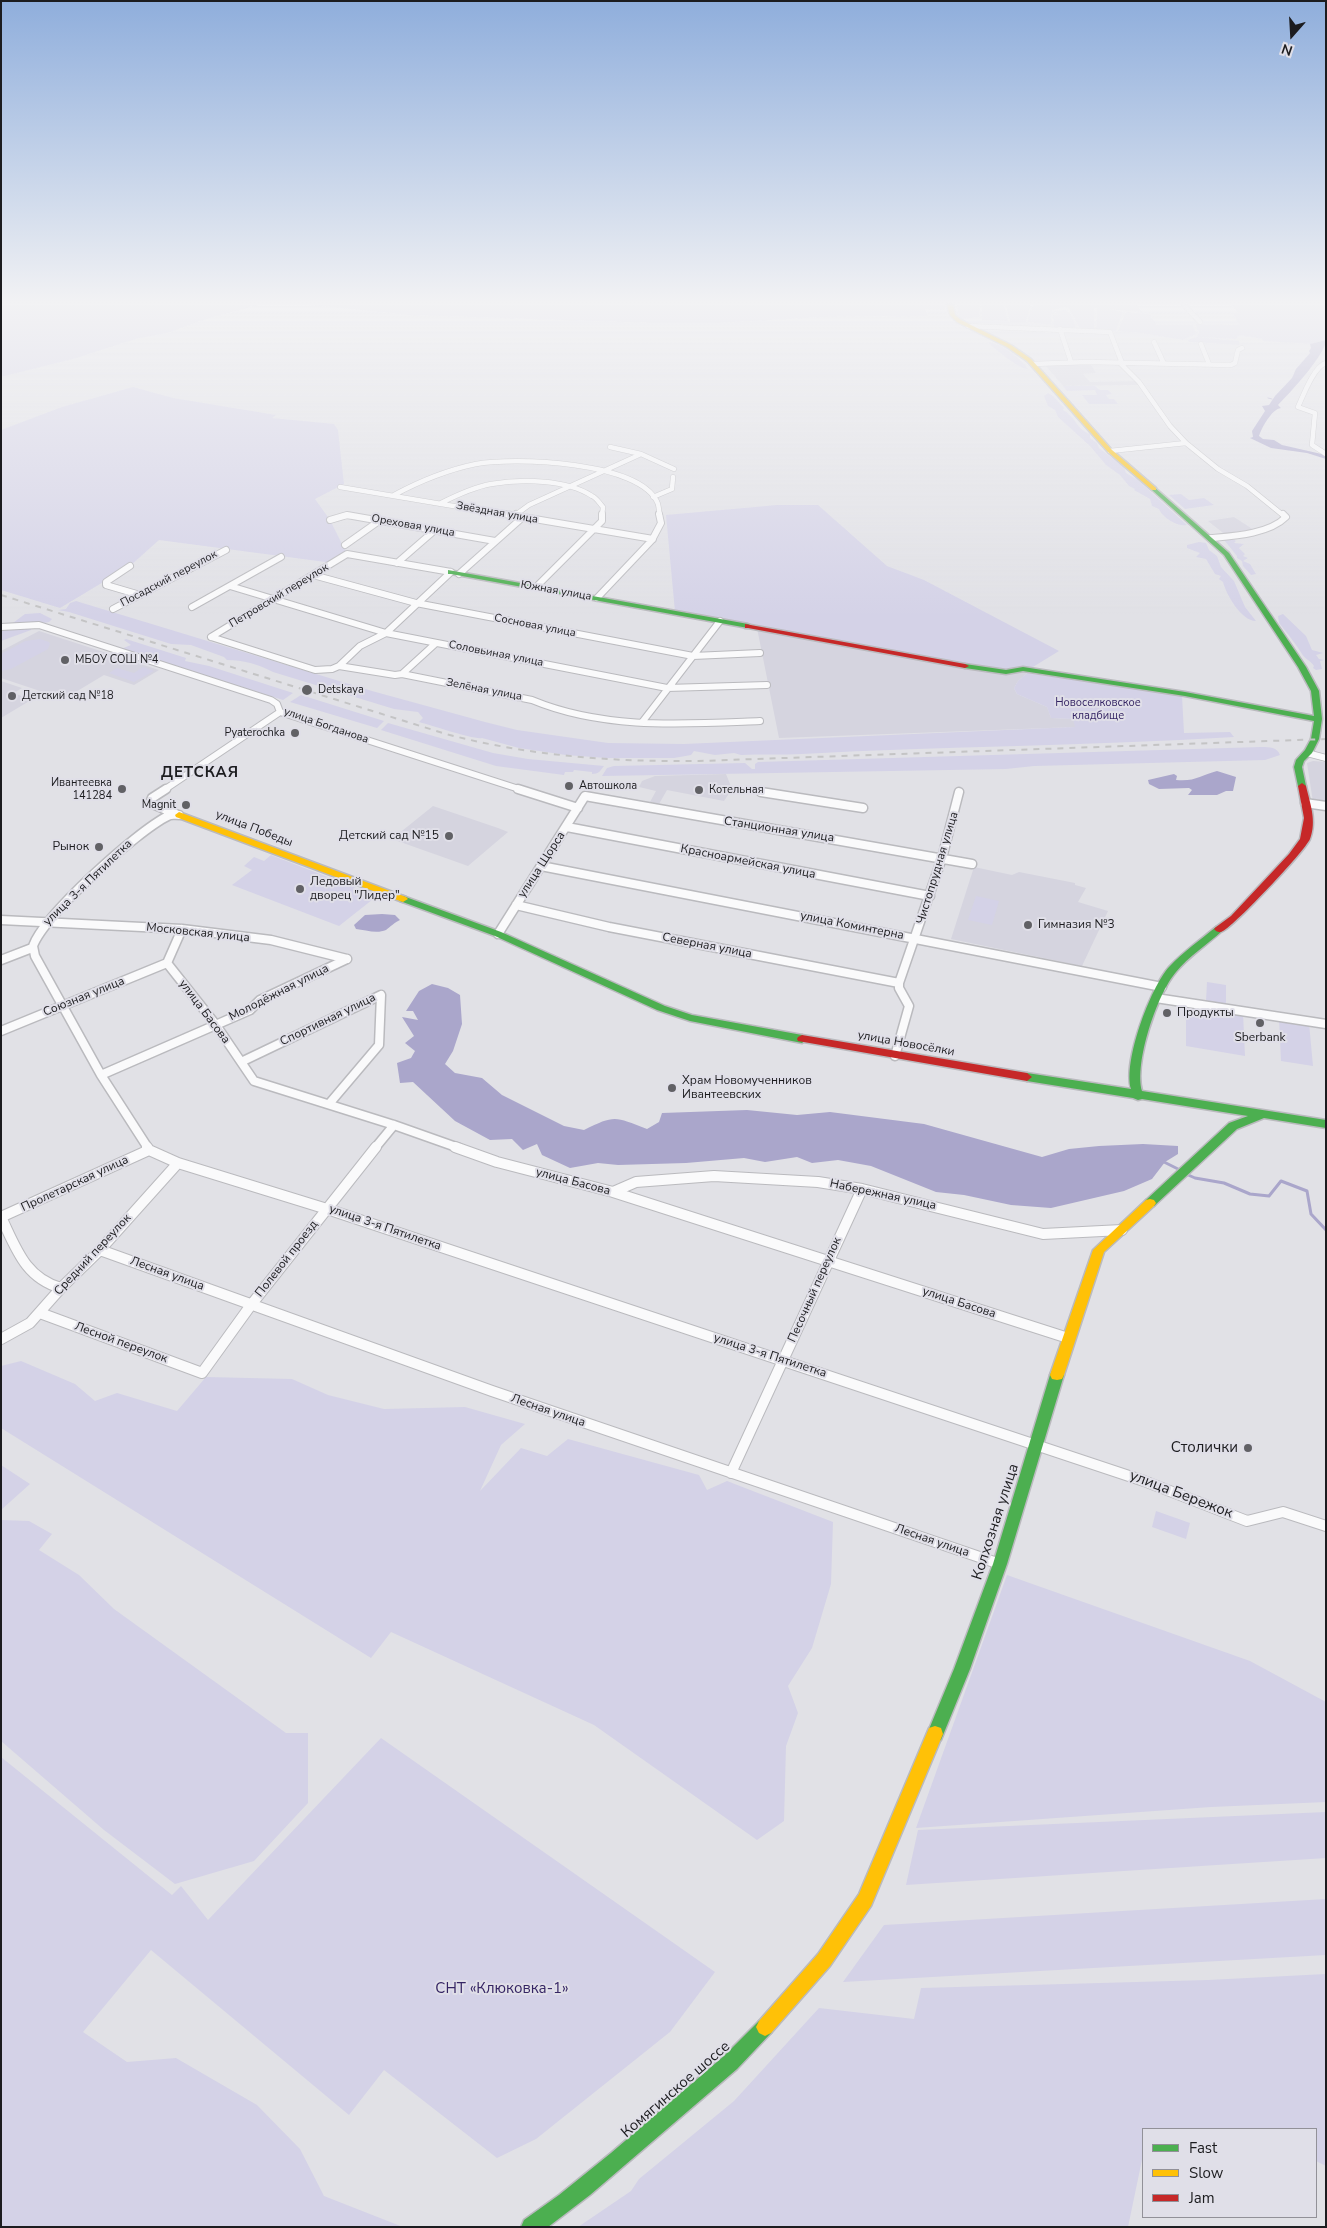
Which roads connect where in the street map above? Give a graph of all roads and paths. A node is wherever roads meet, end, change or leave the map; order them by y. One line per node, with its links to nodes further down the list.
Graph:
1 (1071, 409): 6 (street)
2 (1158, 409): 4 (street)
3 (1304, 409): 8 (street)
4 (1186, 443): 6 (street); 23 (street)
5 (610, 447): 7 (street)
6 (1110, 450): 24 (street)
7 (642, 454): 9 (street); 10 (street)
8 (1326, 454)
9 (674, 469)
10 (605, 471): 13 (street); 14 (street); 15 (street)
11 (673, 476): 15 (street)
12 (340, 487): 14 (street, Звёздная улица)
13 (570, 487): 16 (street); 17 (street); 22 (street)
14 (394, 495): 16 (street, Звёздная улица)
15 (653, 497): 25 (street)
16 (441, 503): 17 (street, Звёздная улица)
17 (514, 516): 18 (street, Звёздная улица)
18 (523, 517): 22 (street, Звёздная улица); 26 (street)
19 (330, 520): 20 (street, Ореховая улица)
20 (380, 521): 21 (street, Ореховая улица); 27 (street)
21 (434, 530): 26 (street, Ореховая улица); 31 (street)
22 (594, 530): 25 (street, Звёздная улица); 36 (street)
23 (1256, 531): 24 (street)
24 (1211, 538): 54 (street)
25 (653, 539): 38 (street)
26 (495, 541): 33 (street)
27 (345, 545)
28 (226, 550): 37 (street, Посадский переулок)
29 (347, 554): 31 (street, Южная улица); 34 (street, Петровский переулок)
30 (281, 557): 35 (street)
31 (397, 563): 33 (street, Южная улица)
32 (130, 566): 37 (street)
33 (455, 573): 36 (street, Южная улица); 40 (street)
34 (313, 575): 39 (street, Петровский переулок); 40 (street, Сосновая улица)
35 (230, 586): 39 (street, Соловьиная улица); 41 (street)
36 (536, 587): 38 (street, Южная улица)
37 (140, 595): 42 (street, Посадский переулок)
38 (597, 598): 43 (street, Южная улица)
39 (273, 600): 45 (street, Соловьиная улица); 46 (street, Петровский переулок)
40 (416, 603): 45 (street); 49 (street, Сосновая улица)
41 (192, 607)
42 (113, 609)
43 (720, 621): 49 (street); 56 (street, Южная улица)
44 (1, 627): 55 (street, улица Богданова)
45 (386, 633): 47 (street, Соловьиная улица); 50 (street)
46 (211, 637): 50 (street, Зелёная улица)
47 (436, 643): 51 (street); 53 (street, Соловьиная улица)
48 (760, 653): 49 (street, Сосновая улица)
49 (693, 656): 53 (street)
50 (339, 666): 51 (street, Зелёная улица)
51 (402, 674): 57 (street, Зелёная улица)
52 (768, 685): 53 (street, Соловьиная улица)
53 (667, 688): 57 (street)
54 (1320, 691): 56 (street)
55 (280, 712): 66 (street, улица Богданова); 68 (street, улица Победы)
56 (1318, 719): 59 (street)
57 (643, 721): 58 (street, Зелёная улица)
58 (760, 721)
59 (1307, 753): 60 (street); 64 (street)
60 (1326, 758)
61 (761, 792): 67 (street)
62 (960, 792): 70 (street, Чистопрудная улица)
63 (585, 796): 66 (street, улица Щорса); 70 (street, Станционная улица)
64 (1305, 803): 65 (street); 85 (street)
65 (1326, 806)
66 (578, 808): 69 (street, улица Щорса)
67 (863, 808)
68 (179, 814): 76 (street, улица 3-я Пятилетка); 78 (street, улица Победы)
69 (567, 827): 72 (street, улица Щорса); 73 (street, Красноармейская улица)
70 (942, 858): 71 (street, Станционная улица); 73 (street, Чистопрудная улица)
71 (972, 864)
72 (542, 866): 74 (street, улица Щорса); 79 (street, улица Коминтерна)
73 (930, 896): 79 (street, Чистопрудная улица)
74 (516, 905): 78 (street, улица Щорса); 84 (street, Северная улица)
75 (1, 920): 76 (street, Московская улица)
76 (46, 922): 77 (street, Московская улица); 80 (street, улица 3-я Пятилетка)
77 (182, 929): 81 (street, Московская улица); 83 (street)
78 (498, 934): 91 (street, улица Новосёлки)
79 (916, 938): 84 (street, Чистопрудная улица); 85 (street, улица Коминтерна)
80 (32, 948): 82 (street); 87 (street)
81 (347, 959): 89 (street, Молодёжная улица)
82 (1, 960)
83 (167, 963): 87 (street, Союзная улица); 89 (street, улица Басова)
84 (899, 983): 91 (street)
85 (1162, 987): 86 (street)
86 (1156, 998): 88 (street); 94 (street)
87 (62, 1005): 90 (street, Союзная улица); 93 (street)
88 (1326, 1024)
89 (216, 1025): 92 (street, улица Басова); 93 (street, Молодёжная улица)
90 (1, 1031)
91 (895, 1056): 94 (street, улица Новосёлки)
92 (241, 1062): 95 (street, улица Басова); 95 (street, Спортивная улица)
93 (101, 1075): 101 (street)
94 (1138, 1096): 96 (street, улица Новосёлки)
95 (329, 1104): 99 (street, улица Басова)
96 (1228, 1110): 97 (street, улица Новосёлки); 100 (street)
97 (1261, 1115): 98 (street, улица Новосёлки); 100 (street, Колхозная улица)
98 (1326, 1124)
99 (394, 1125): 104 (street, улица Басова); 105 (street, Полевой проезд)
100 (1232, 1126): 107 (street, Колхозная улица)
101 (149, 1150): 102 (street, улица 3-я Пятилетка); 106 (street, Пролетарская улица)
102 (178, 1162): 105 (street, улица 3-я Пятилетка); 108 (street, Средний переулок)
103 (862, 1188): 104 (street, Набережная улица); 107 (street, Набережная улица); 109 (street, Песочный переулок)
104 (612, 1192): 109 (street, улица Басова)
105 (327, 1209): 111 (street, Полевой проезд); 115 (street, улица 3-я Пятилетка)
106 (1, 1217): 110 (street)
107 (1122, 1230): 113 (street, Колхозная улица)
108 (100, 1250): 110 (street, Средний переулок); 111 (street, Лесная улица)
109 (828, 1261): 113 (street, улица Басова); 115 (street, Песочный переулок)
110 (61, 1288): 112 (street, Средний переулок)
111 (252, 1305): 116 (street, Полевой проезд); 118 (street, Лесная улица)
112 (40, 1313): 114 (street, Средний переулок); 116 (street, Лесной переулок)
113 (1068, 1338): 117 (street, Колхозная улица)
114 (1, 1339)
115 (783, 1360): 117 (street, улица 3-я Пятилетка); 118 (street, Песочный переулок)
116 (202, 1373)
117 (1036, 1445): 119 (street, улица Бережок); 120 (street, Колхозная улица)
118 (731, 1473): 120 (street, Лесная улица)
119 (1326, 1526)
120 (1000, 1564): 121 (street, Колхозная улица)
121 (824, 1960): 122 (street, Комягинское шоссе)
122 (531, 2227)

